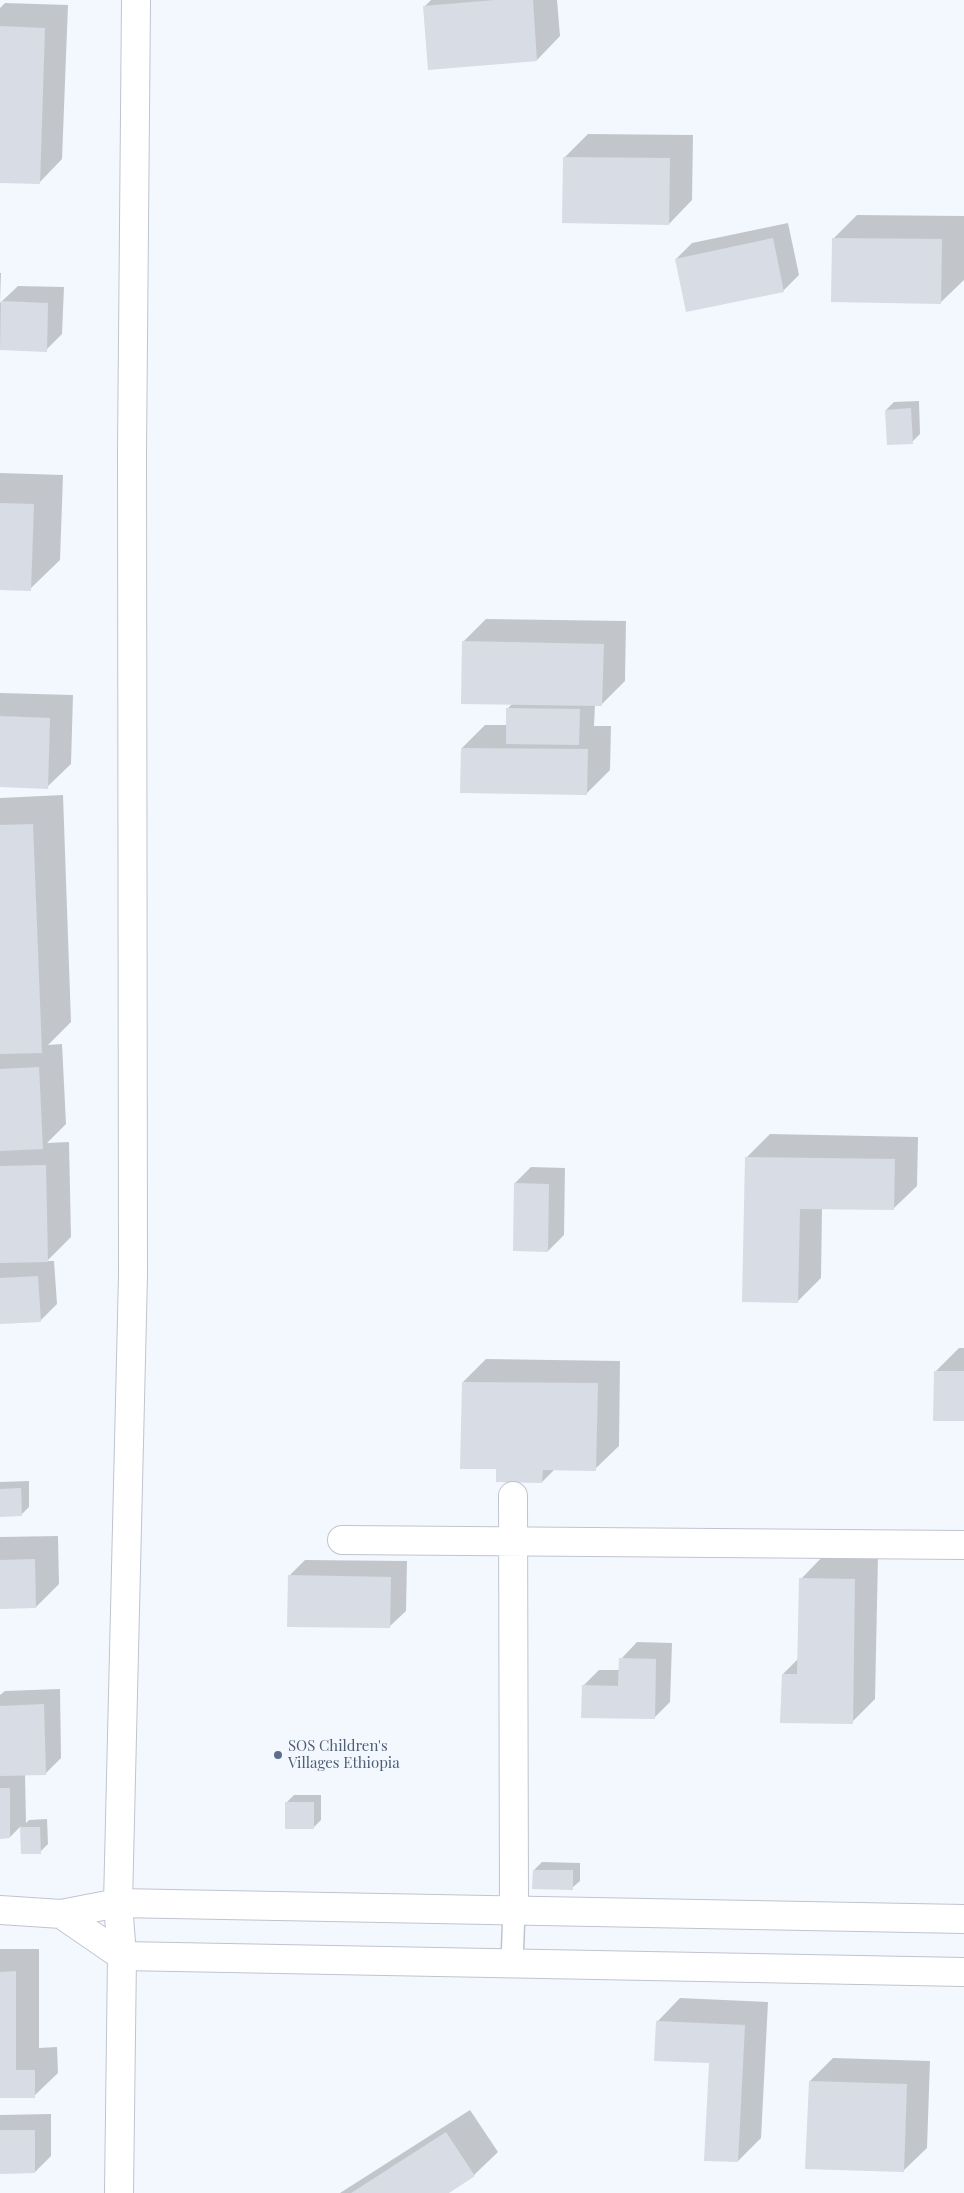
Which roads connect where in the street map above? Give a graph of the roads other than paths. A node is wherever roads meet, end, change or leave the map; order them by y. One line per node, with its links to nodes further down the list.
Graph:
1 (136, 0): 6 (street)
2 (513, 1496): 4 (street)
3 (342, 1540): 4 (street)
4 (514, 1540): 5 (street); 7 (street)
5 (964, 1545)
6 (118, 1903): 7 (street); 9 (street); 11 (street)
7 (514, 1909): 10 (street); 12 (lane)
8 (0, 1910): 9 (street)
9 (61, 1914): 11 (street)
10 (964, 1919)
11 (122, 1956): 12 (street); 14 (street)
12 (512, 1964): 13 (street)
13 (964, 1972)
14 (119, 2193)

